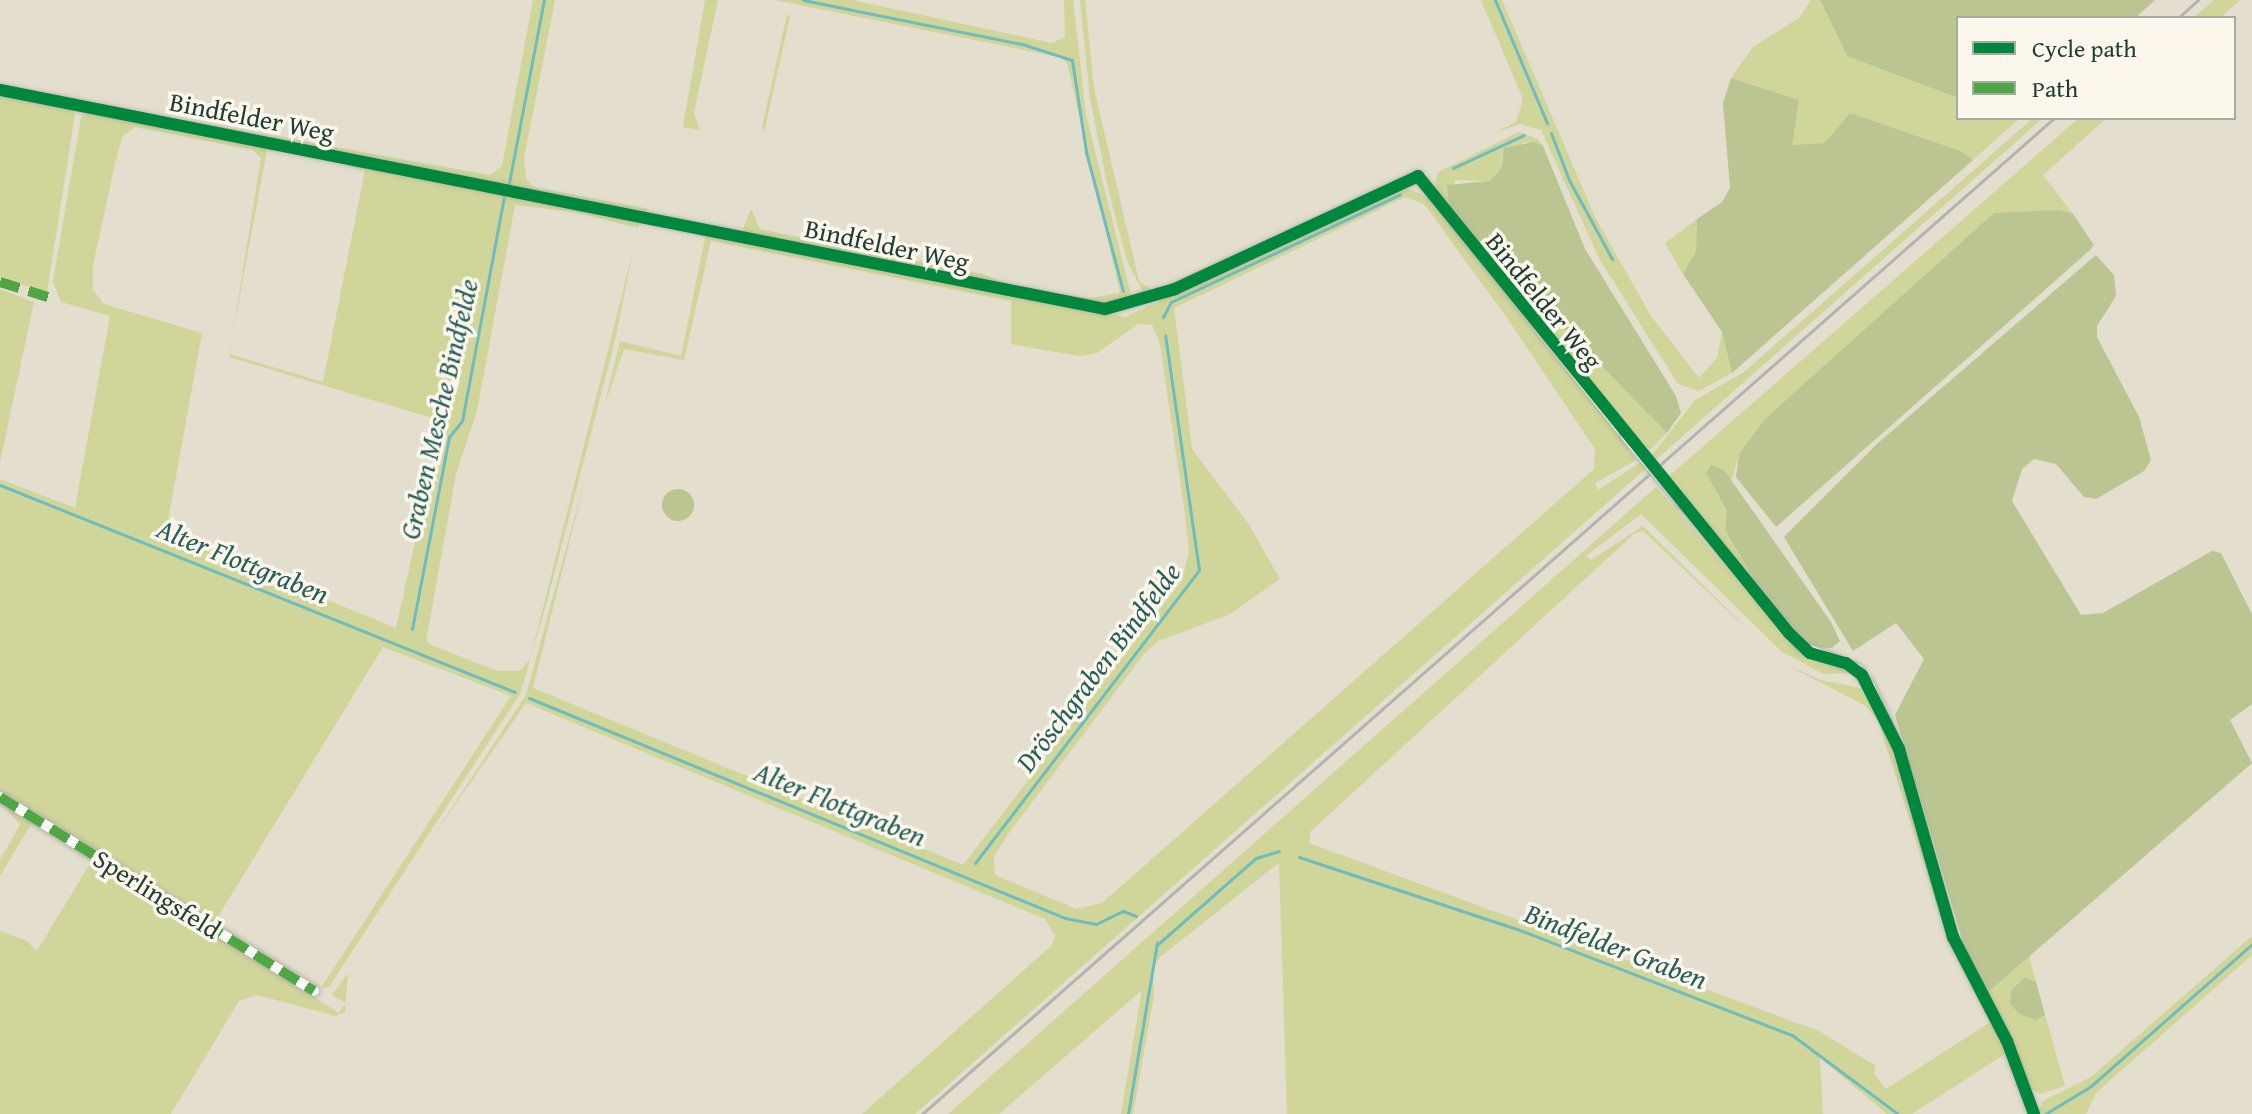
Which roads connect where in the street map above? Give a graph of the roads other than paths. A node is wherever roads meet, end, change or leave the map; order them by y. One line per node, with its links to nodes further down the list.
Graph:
1 (0, 90): 4 (street, Bindfelder Weg, bridge)
2 (0, 797): 3 (street, Sperlingsfeld)
3 (314, 991)
4 (2033, 1111)

